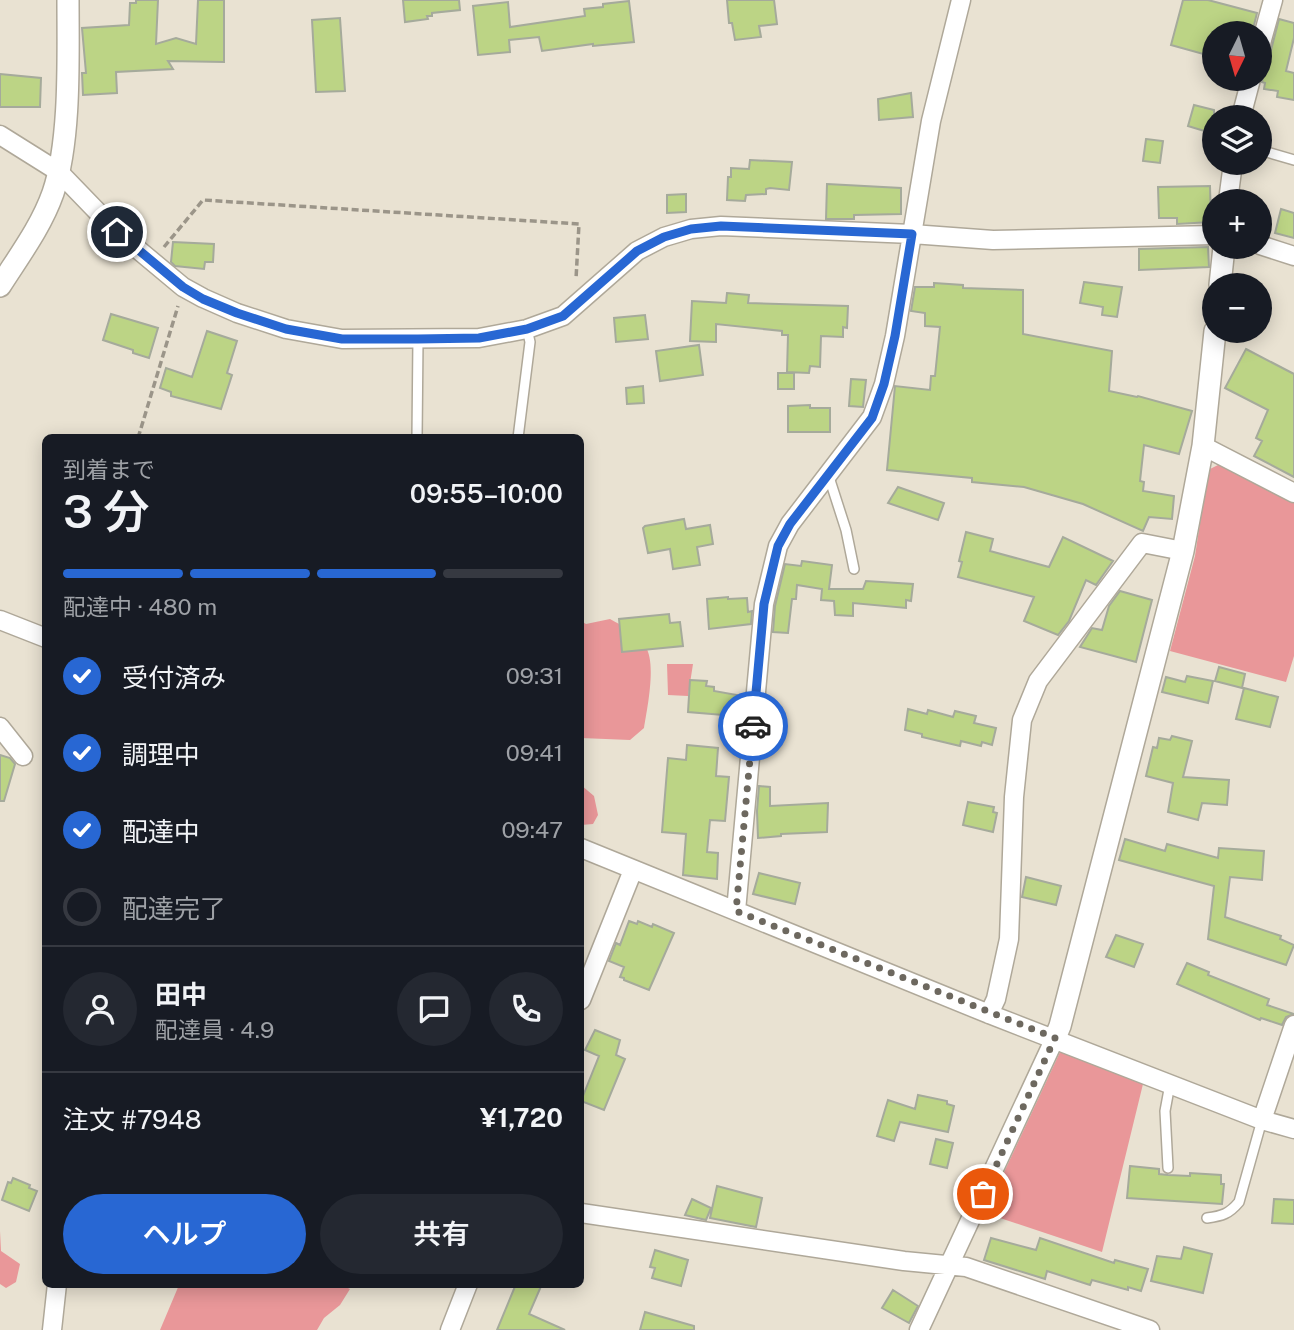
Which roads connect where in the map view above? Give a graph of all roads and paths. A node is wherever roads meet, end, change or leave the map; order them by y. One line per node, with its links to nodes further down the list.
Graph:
1 (68, 0): 8 (street)
2 (961, 0): 9 (street)
3 (1273, 0): 4 (street)
4 (1267, 21)
5 (0, 135): 8 (street)
6 (1272, 154): 7 (lane)
7 (1294, 160)
8 (59, 172): 13 (street); 14 (street)
9 (912, 234): 10 (street); 16 (street); 24 (street)
10 (1202, 235)
11 (1272, 249): 12 (street)
12 (1294, 256)
13 (152, 262): 15 (street); 16 (path)
14 (0, 286)
15 (183, 287): 18 (street); 20 (path)
16 (575, 306): 17 (street)
17 (527, 329): 18 (street); 22 (lane)
18 (418, 339): 21 (lane)
19 (1214, 343): 23 (street)
20 (139, 434)
21 (417, 434)
22 (518, 434)
23 (1203, 446): 25 (street); 26 (street)
24 (828, 474): 27 (lane); 34 (street)
25 (1294, 493)
26 (1183, 551): 36 (street); 38 (street)
27 (854, 569)
28 (0, 620): 29 (street)
29 (42, 636)
30 (0, 727): 31 (street)
31 (23, 756)
32 (584, 849): 33 (street)
33 (633, 870): 34 (street); 35 (street)
34 (736, 911): 36 (street)
35 (584, 990)
36 (989, 1014): 38 (street)
37 (1294, 1025): 40 (street)
38 (1055, 1038): 39 (street); 45 (street)
39 (1170, 1084): 40 (street); 42 (lane)
40 (1262, 1120): 41 (street); 44 (lane)
41 (1294, 1129)
42 (1168, 1168)
43 (584, 1213): 45 (street)
44 (1207, 1218)
45 (949, 1265): 50 (street); 51 (street)
46 (57, 1288): 48 (street)
47 (466, 1288): 49 (street)
48 (52, 1330)
49 (450, 1330)
50 (919, 1330)
51 (1150, 1330)

